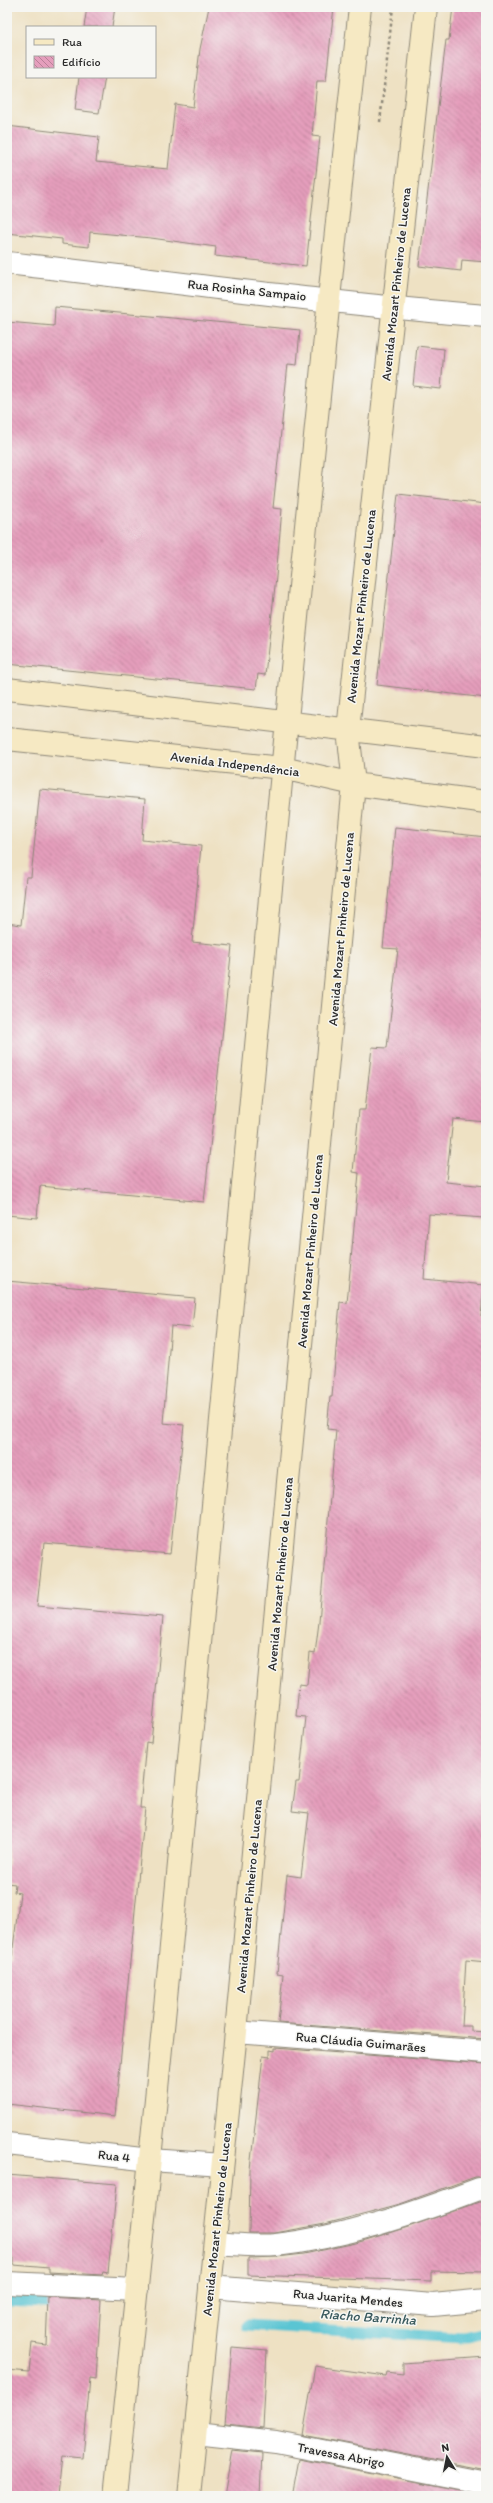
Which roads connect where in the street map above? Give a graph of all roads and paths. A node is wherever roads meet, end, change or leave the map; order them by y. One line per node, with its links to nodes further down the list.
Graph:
1 (360, 7): 4 (main road)
2 (426, 7): 5 (main road, Avenida Mozart Pinheiro de Lucena)
3 (7, 263): 4 (street, Rua Rosinha Sampaio)
4 (328, 299): 5 (street, Rua Rosinha Sampaio); 8 (main road)
5 (393, 309): 6 (street, Rua Rosinha Sampaio); 9 (main road, Avenida Mozart Pinheiro de Lucena)
6 (486, 316)
7 (7, 689): 8 (main road)
8 (286, 721): 9 (main road); 12 (main road)
9 (348, 730): 11 (main road); 13 (main road, Avenida Mozart Pinheiro de Lucena)
10 (7, 739): 12 (main road, Avenida Independência)
11 (486, 746)
12 (282, 768): 13 (main road, Avenida Independência); 18 (main road)
13 (354, 784): 14 (main road, Avenida Independência); 15 (main road, Avenida Mozart Pinheiro de Lucena)
14 (486, 802)
15 (236, 2032): 16 (street, Rua Cláudia Guimarães); 19 (main road, Avenida Mozart Pinheiro de Lucena)
16 (486, 2052)
17 (7, 2144): 18 (street, Rua 4)
18 (151, 2160): 19 (street, Rua 4); 24 (main road)
19 (222, 2165): 21 (main road, Avenida Mozart Pinheiro de Lucena)
20 (486, 2190): 21 (street)
21 (215, 2243): 23 (main road, Avenida Mozart Pinheiro de Lucena)
22 (7, 2283): 24 (street)
23 (210, 2287): 25 (street, Rua Juarita Mendes); 26 (main road, Avenida Mozart Pinheiro de Lucena)
24 (137, 2289): 28 (main road)
25 (486, 2300)
26 (196, 2433): 27 (street, Travessa Abrigo); 29 (main road, Avenida Mozart Pinheiro de Lucena)
27 (486, 2483)
28 (115, 2496)
29 (188, 2496)

